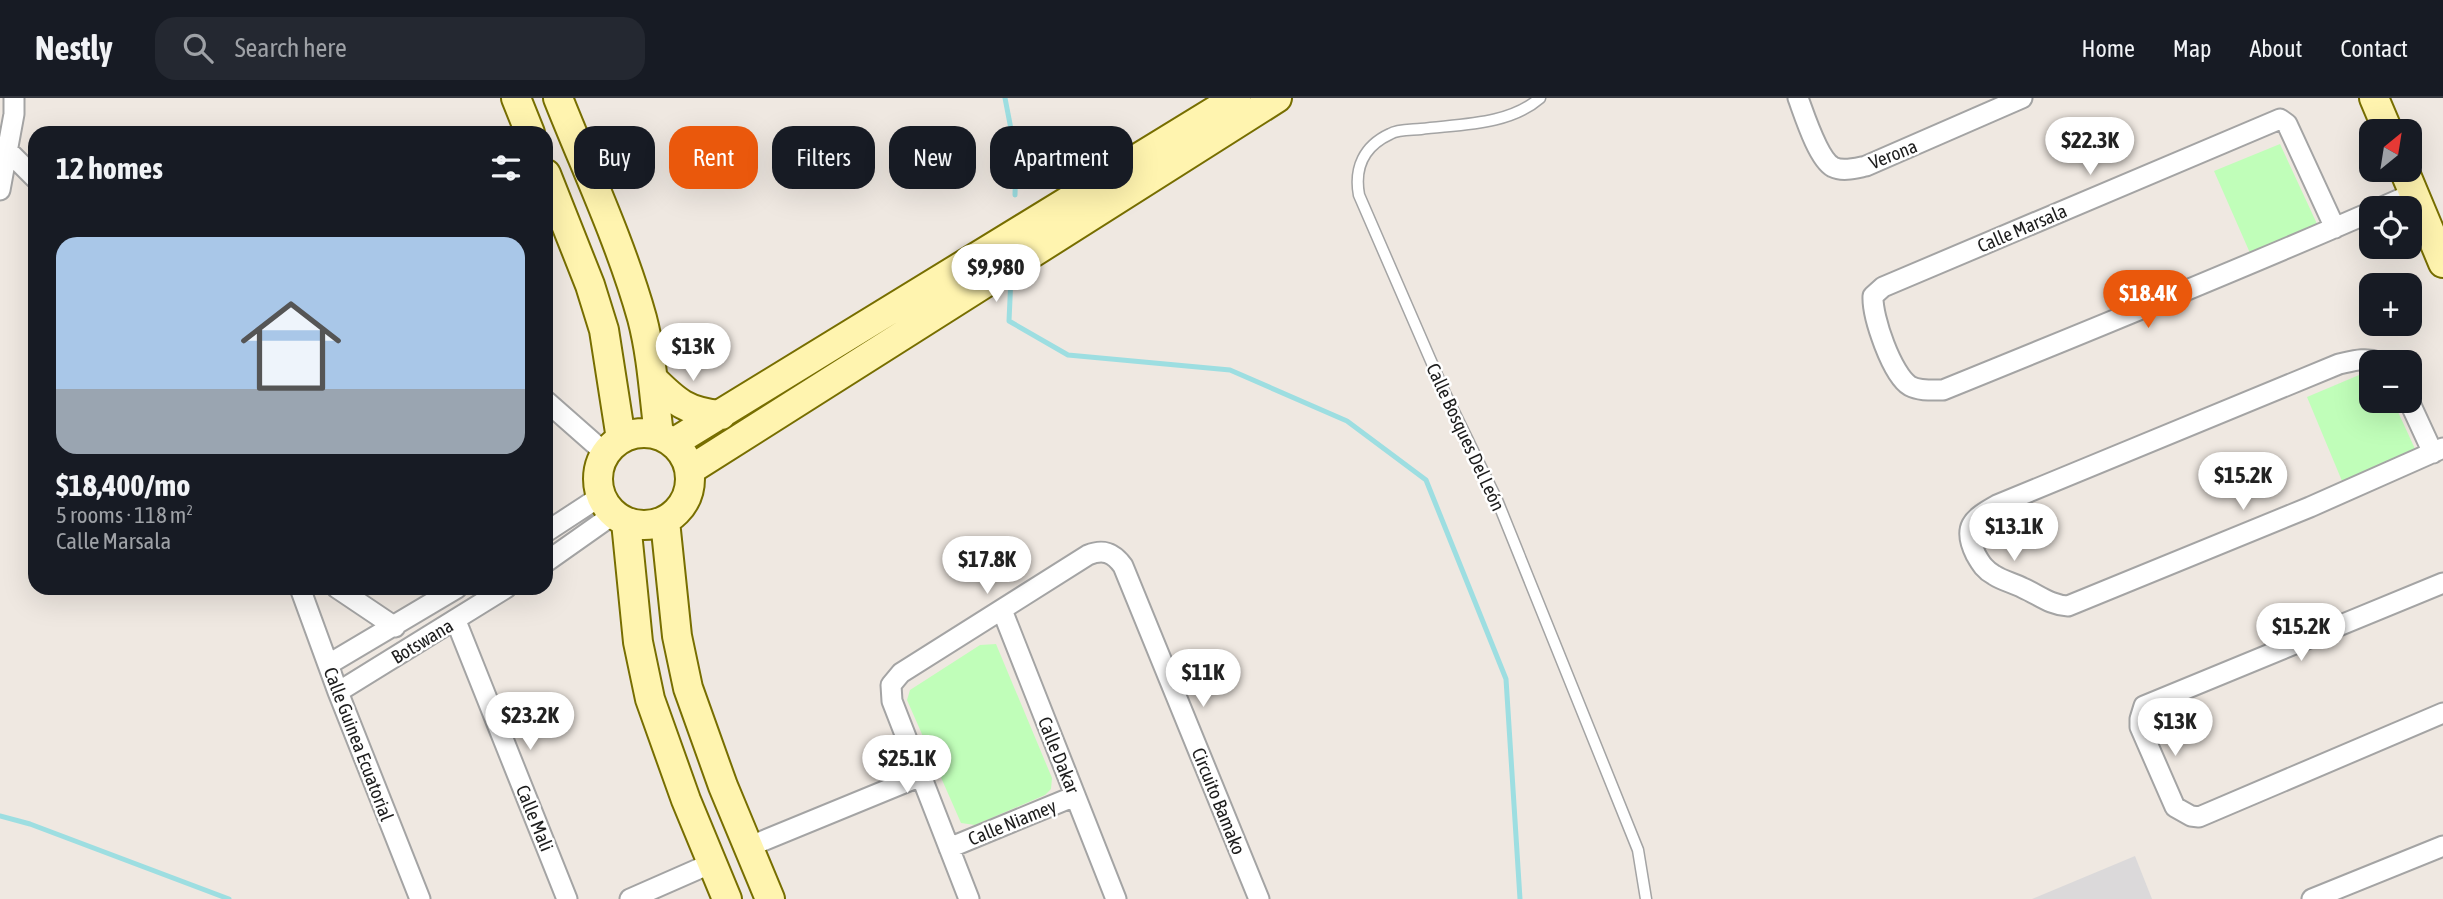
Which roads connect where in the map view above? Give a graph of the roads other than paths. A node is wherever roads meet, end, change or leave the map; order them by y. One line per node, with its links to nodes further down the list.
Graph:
1 (14, 98): 12 (street)
2 (516, 98): 11 (street)
3 (558, 98): 22 (street)
4 (1236, 98): 25 (street)
5 (1277, 98): 29 (street)
6 (1540, 98): 59 (lane, Calle Bosques Del León)
7 (1798, 98): 8 (street, Verona)
8 (2022, 98)
9 (2374, 98): 10 (street)
10 (2383, 119)
11 (527, 126)
12 (8, 151): 13 (street); 15 (street)
13 (28, 171)
14 (2409, 182): 17 (street); 20 (street)
15 (0, 190)
16 (553, 192): 27 (street)
17 (2393, 196)
18 (2359, 217): 19 (street)
19 (2335, 228): 19 (street, Calle Marsala)
20 (2443, 263)
21 (2359, 359): 28 (street)
22 (653, 379): 25 (street); 26 (street)
23 (553, 406): 27 (street)
24 (2416, 413): 28 (street)
25 (721, 415): 26 (street)
26 (666, 439): 27 (street); 29 (street)
27 (613, 446): 30 (street)
28 (2438, 451)
29 (690, 470): 31 (street)
30 (614, 511): 31 (street); 32 (street); 33 (street); 50 (street)
31 (665, 521): 48 (street)
32 (553, 530)
33 (553, 557)
34 (2443, 583): 44 (street)
35 (303, 595): 42 (street, Calle Guinea Ecuatorial)
36 (347, 595): 41 (street)
37 (446, 595): 41 (street, Botswana)
38 (495, 595): 40 (street, Botswana)
39 (1002, 610): 45 (street); 46 (street, Calle Dakar); 58 (street, Circuito Bamako)
40 (456, 621): 43 (street, Botswana); 52 (street, Calle Mali)
41 (395, 627): 42 (street, Botswana)
42 (329, 664): 43 (street, Calle Guinea Ecuatorial)
43 (338, 692): 51 (street, Calle Guinea Ecuatorial)
44 (2443, 713)
45 (921, 776): 48 (street); 49 (street)
46 (1075, 796): 49 (street, Calle Niamey); 57 (street, Calle Dakar)
47 (2443, 846): 60 (street)
48 (748, 847): 55 (street)
49 (949, 848): 56 (street)
50 (712, 863): 53 (street); 54 (street)
51 (419, 899)
52 (567, 899)
53 (630, 899)
54 (727, 899)
55 (770, 899)
56 (970, 899)
57 (1116, 899)
58 (1259, 899)
59 (1646, 899)
60 (2312, 899)

